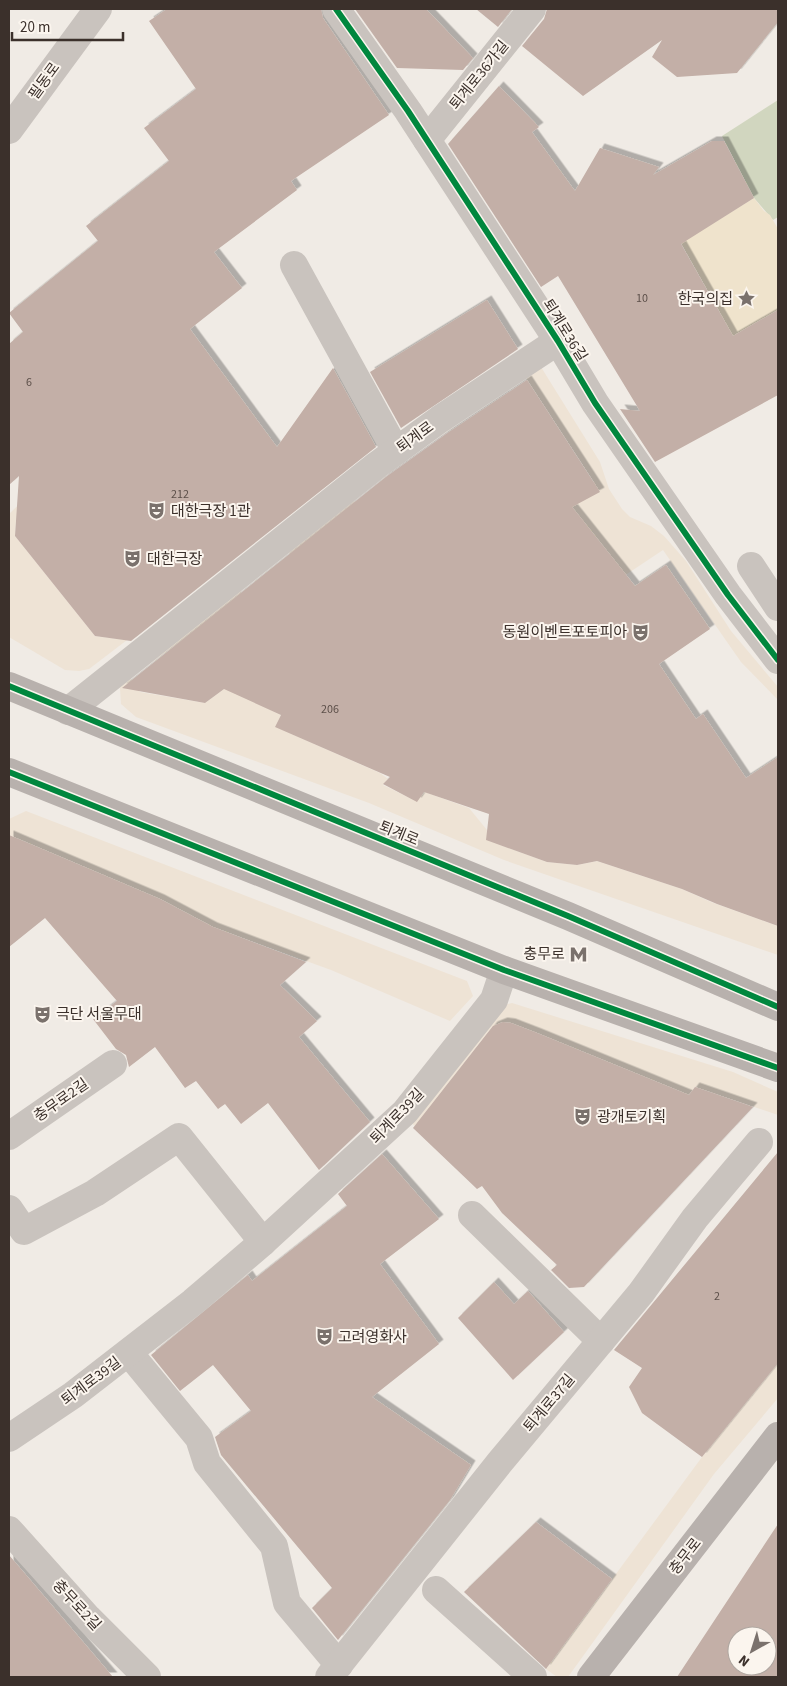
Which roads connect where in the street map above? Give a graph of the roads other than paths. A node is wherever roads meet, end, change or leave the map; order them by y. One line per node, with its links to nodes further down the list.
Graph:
1 (98, 9): 4 (street, 필동로)
2 (336, 9): 5 (street, 퇴계로36길)
3 (532, 9): 5 (street, 퇴계로36가길)
4 (9, 130)
5 (427, 140): 7 (street, 퇴계로36길)
6 (294, 265): 8 (street)
7 (558, 341): 8 (street, 퇴계로); 11 (street, 퇴계로36길)
8 (396, 451): 13 (street, 퇴계로)
9 (751, 566): 10 (street)
10 (778, 607)
11 (778, 660)
12 (9, 686): 13 (main road, 퇴계로)
13 (68, 711): 16 (main road, 퇴계로)
14 (9, 772): 15 (main road)
15 (504, 970): 18 (main road); 23 (street, 퇴계로39길)
16 (778, 1008)
17 (113, 1064): 19 (street, 충무로2길)
18 (778, 1068)
19 (9, 1136)
20 (759, 1142): 24 (street, 퇴계로37길)
21 (9, 1209): 23 (street)
22 (472, 1215): 24 (street)
23 (263, 1242): 25 (street, 퇴계로39길)
24 (601, 1341): 30 (street, 퇴계로37길)
25 (129, 1353): 27 (street, 퇴계로39길); 30 (street, 퇴계로37길)
26 (778, 1436): 33 (main road, 충무로)
27 (9, 1438)
28 (9, 1530): 31 (street, 충무로2길)
29 (436, 1590): 32 (street)
30 (334, 1671)
31 (147, 1677)
32 (533, 1677)
33 (591, 1677)

